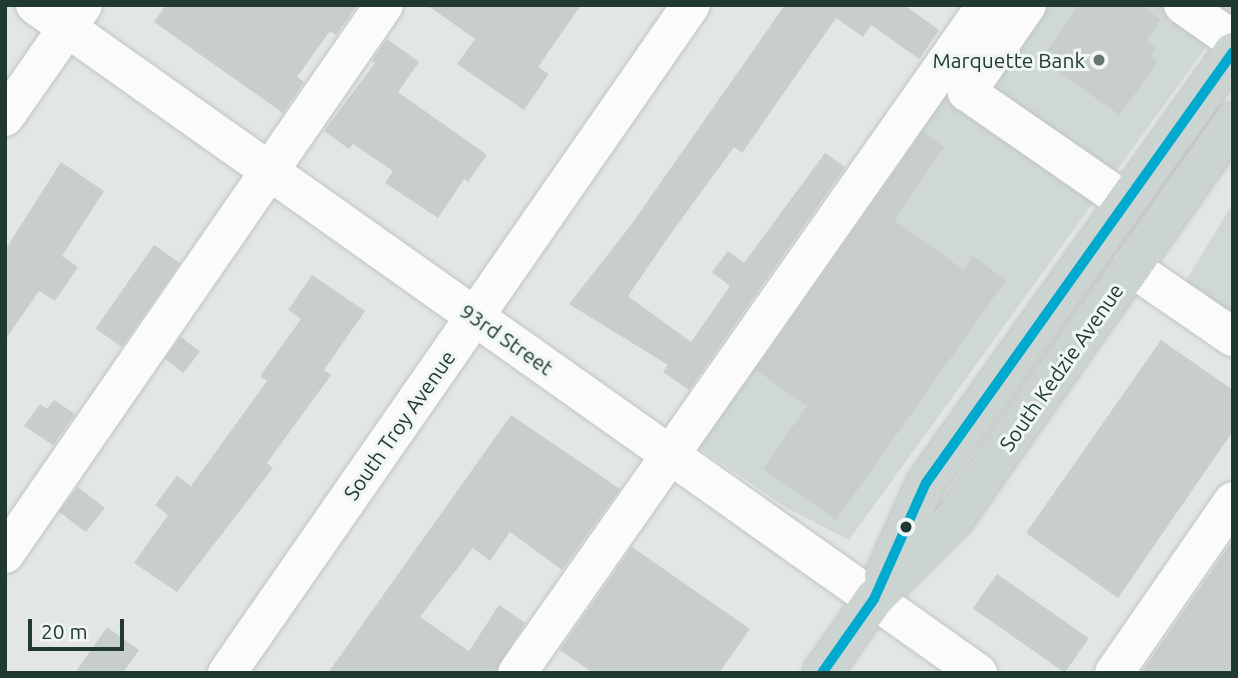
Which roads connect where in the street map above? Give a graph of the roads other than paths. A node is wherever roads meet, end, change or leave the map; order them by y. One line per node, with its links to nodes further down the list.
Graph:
1 (35, 5): 7 (street, 93rd Street)
2 (384, 5): 12 (street)
3 (691, 5): 15 (street, South Troy Avenue)
4 (986, 5): 17 (street)
5 (1027, 5): 13 (street)
6 (1183, 5): 8 (street)
7 (75, 17): 10 (street); 12 (street, 93rd Street)
8 (1233, 40)
9 (1233, 51): 13 (main road, South Kedzie Avenue)
10 (5, 117)
11 (1233, 122): 14 (main road, South Kedzie Avenue)
12 (269, 171): 15 (street, 93rd Street); 19 (street)
13 (1126, 202): 20 (main road, South Kedzie Avenue)
14 (1131, 267): 16 (street); 20 (main road, South Kedzie Avenue)
15 (475, 316): 17 (street, 93rd Street); 21 (street, South Troy Avenue)
16 (1233, 337)
17 (670, 455): 20 (street, 93rd Street); 22 (street)
18 (1233, 501): 25 (street)
19 (5, 554)
20 (874, 599): 23 (main road, South Kedzie Avenue); 24 (street, 93rd Street)
21 (227, 673)
22 (517, 673)
23 (822, 673)
24 (978, 673)
25 (1114, 673)

